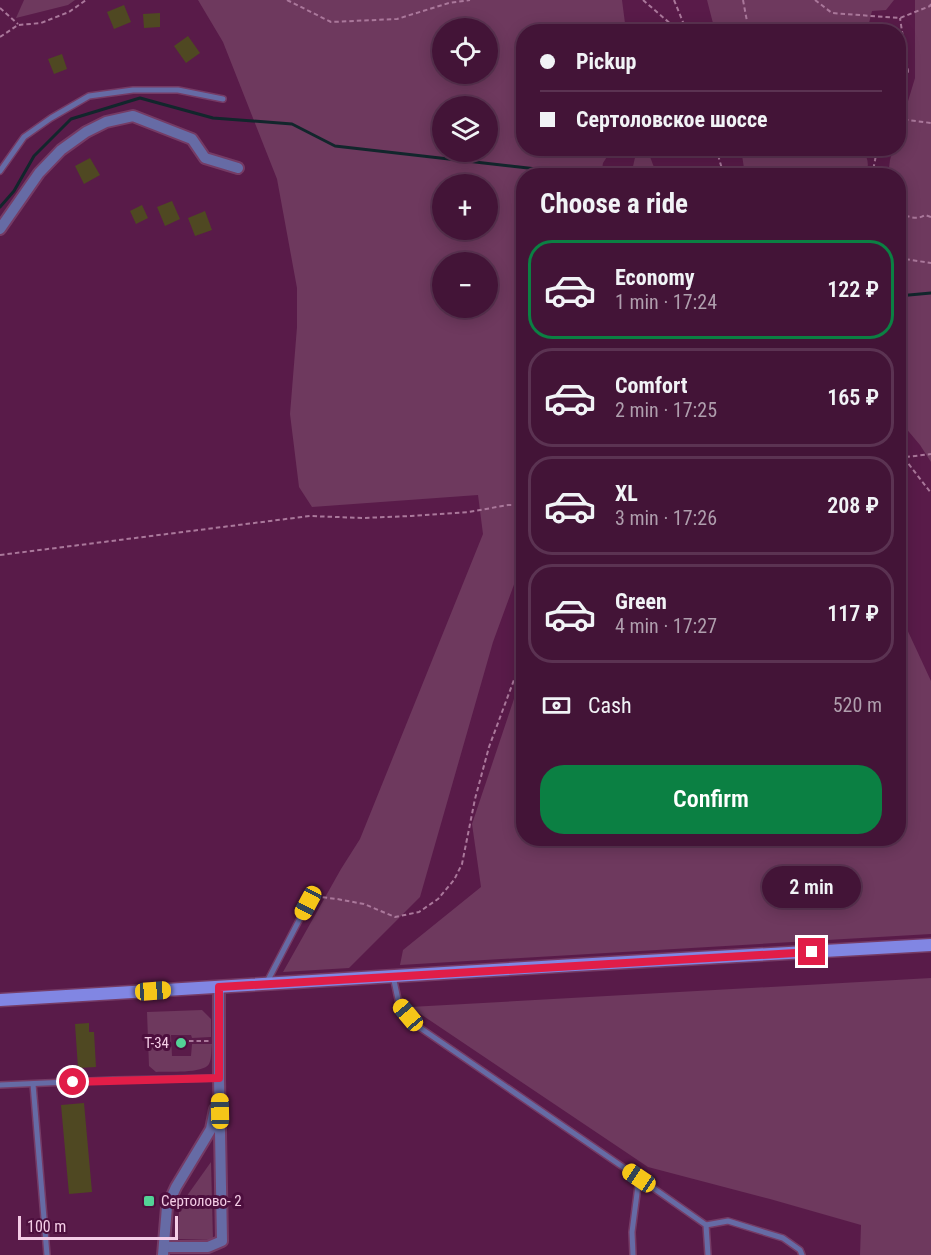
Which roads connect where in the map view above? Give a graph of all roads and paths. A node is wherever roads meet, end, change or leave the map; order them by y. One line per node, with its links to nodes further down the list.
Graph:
1 (86, 0): 15 (path)
2 (287, 0): 3 (path)
3 (470, 0)
4 (643, 0): 11 (path)
5 (674, 0): 12 (path)
6 (743, 0): 13 (path)
7 (815, 0): 10 (path)
8 (931, 4): 10 (path)
9 (0, 8): 15 (path)
10 (900, 18): 14 (path)
11 (671, 24)
12 (684, 24)
13 (748, 24)
14 (901, 24)
15 (18, 25): 16 (path)
16 (0, 37)
17 (906, 58): 18 (path)
18 (906, 79)
19 (223, 99): 23 (lane)
20 (906, 122): 21 (path)
21 (931, 123)
22 (238, 168): 26 (street)
23 (0, 171)
24 (906, 217): 25 (path)
25 (931, 217)
26 (2, 224)
27 (906, 259): 28 (path)
28 (931, 263)
29 (931, 454): 30 (path)
30 (906, 458)
31 (906, 462): 32 (path)
32 (931, 493)
33 (516, 505): 34 (path)
34 (0, 555)
35 (516, 674): 36 (path)
36 (308, 903): 39 (lane)
37 (931, 945): 38 (main road)
38 (393, 976): 39 (main road); 48 (lane)
39 (265, 984): 40 (main road)
40 (219, 987): 41 (main road); 43 (street)
41 (0, 1000)
42 (189, 1041): 43 (path)
43 (219, 1041): 44 (street)
44 (219, 1078): 45 (lane); 47 (street)
45 (33, 1084): 46 (lane); 51 (lane)
46 (0, 1085)
47 (219, 1090): 50 (street); 50 (street)
48 (639, 1178): 49 (lane); 52 (lane)
49 (706, 1226): 53 (lane); 54 (lane)
50 (164, 1251)
51 (47, 1255)
52 (633, 1255)
53 (708, 1255)
54 (802, 1255)

